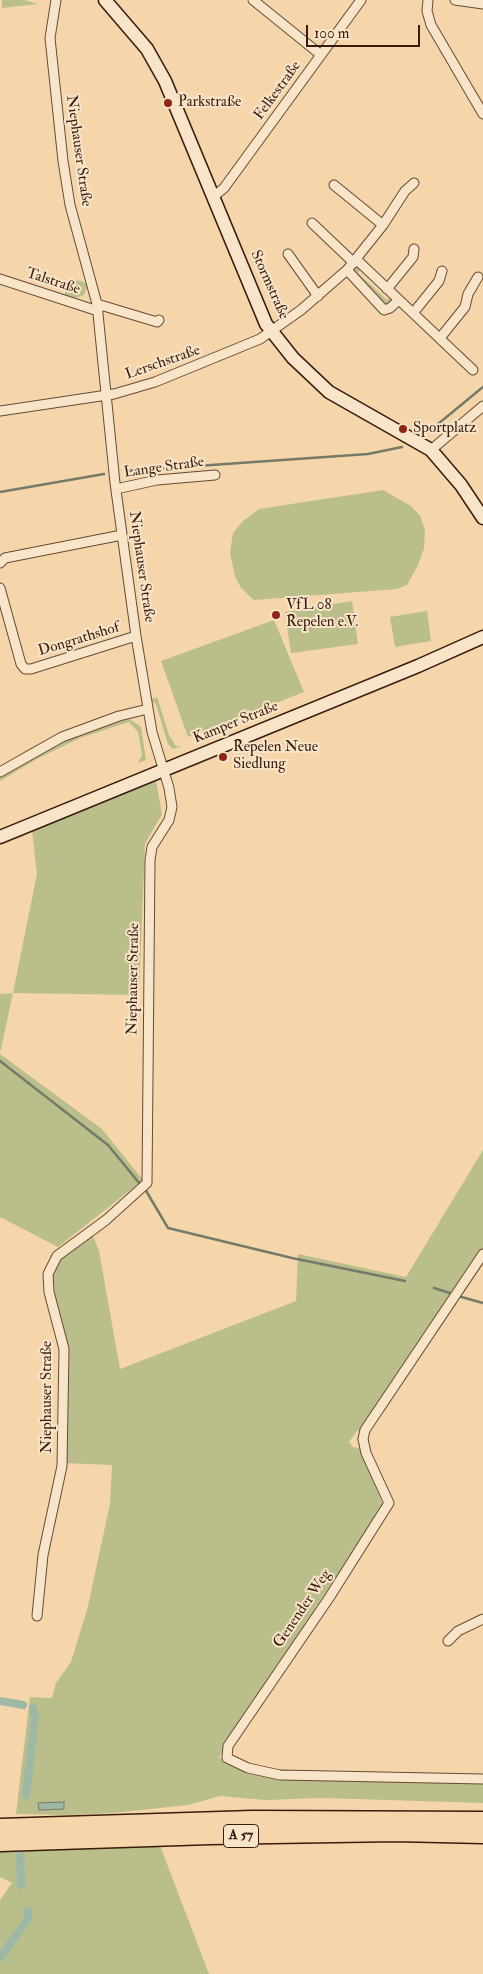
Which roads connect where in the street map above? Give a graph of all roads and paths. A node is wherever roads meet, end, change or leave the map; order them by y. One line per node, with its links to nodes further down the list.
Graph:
1 (56, 0): 24 (street, Niephauser Straße)
2 (253, 0): 8 (street)
3 (361, 0): 8 (street, Felkestraße)
4 (428, 0): 9 (street)
5 (455, 0): 7 (street)
6 (112, 2): 12 (street, Stormstraße)
7 (483, 4)
8 (321, 56): 12 (street, Felkestraße)
9 (483, 114)
10 (414, 183): 14 (street, Lerschstraße)
11 (334, 186): 14 (street)
12 (213, 196): 27 (street, Stormstraße)
13 (312, 223): 17 (street)
14 (383, 226): 17 (street, Lerschstraße)
15 (414, 249): 21 (street)
16 (288, 254): 22 (street)
17 (353, 264): 21 (street); 22 (street, Lerschstraße); 23 (street)
18 (442, 271): 25 (street)
19 (478, 277): 28 (street)
20 (0, 279): 24 (street, Talstraße)
21 (387, 288): 23 (street)
22 (318, 296): 27 (street, Lerschstraße)
23 (399, 300): 25 (street)
24 (97, 308): 26 (street); 30 (street, Niephauser Straße)
25 (414, 312): 28 (street)
26 (159, 320)
27 (272, 331): 30 (street, Lerschstraße); 33 (street, Stormstraße)
28 (440, 338): 29 (street)
29 (473, 370)
30 (105, 395): 32 (street, Lerschstraße); 35 (street, Niephauser Straße)
31 (483, 406): 33 (street)
32 (0, 412)
33 (431, 450): 36 (street, Stormstraße)
34 (215, 475): 35 (street, Lange Straße)
35 (116, 489): 37 (street, Niephauser Straße)
36 (483, 518)
37 (122, 535): 38 (street); 40 (street, Niephauser Straße)
38 (0, 563)
39 (0, 588): 40 (street, Dongrathshof)
40 (136, 636): 42 (street, Niephauser Straße)
41 (483, 636): 43 (street, Kamper Straße)
42 (148, 709): 43 (street, Niephauser Straße); 44 (street)
43 (163, 770): 45 (street, Kamper Straße); 47 (street, Niephauser Straße)
44 (0, 772)
45 (0, 837)
46 (483, 1254): 50 (street, Genender Weg)
47 (37, 1616)
48 (483, 1620): 49 (street)
49 (448, 1641)
50 (483, 1779)
51 (483, 1820): 52 (highway, A 57)
52 (0, 1827)
53 (483, 1834): 54 (highway, A 57)
54 (0, 1843)

